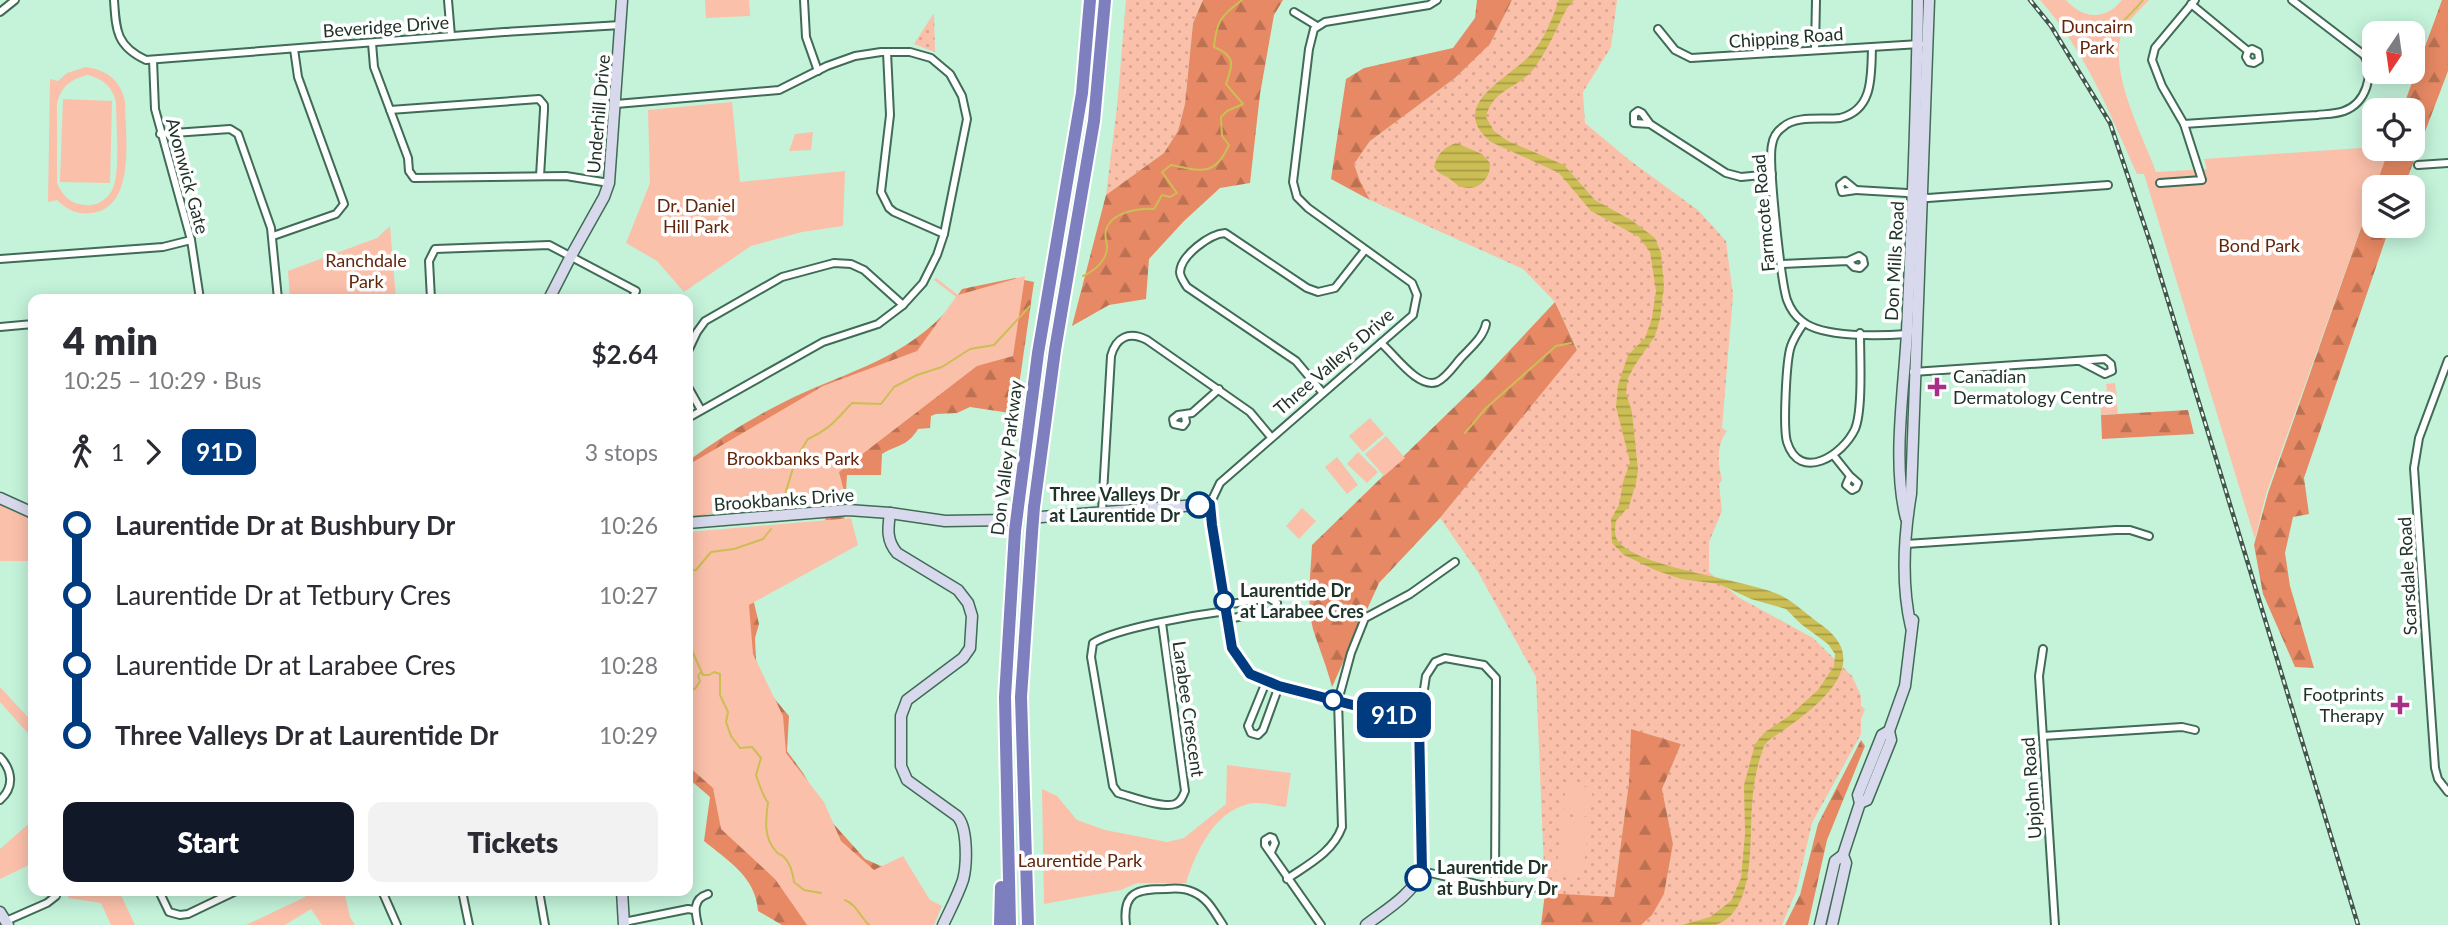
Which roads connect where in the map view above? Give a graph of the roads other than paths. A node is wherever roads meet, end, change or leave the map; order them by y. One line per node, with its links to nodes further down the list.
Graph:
1 (15, 0): 14 (street)
2 (114, 0): 27 (street)
3 (448, 0): 19 (street)
4 (622, 0): 16 (street, Underhill Drive)
5 (804, 0): 28 (street)
6 (1090, 0): 89 (highway, Don Valley Parkway, bridge)
7 (1105, 0): 85 (highway, Don Valley Parkway)
8 (1437, 0): 17 (street)
9 (1816, 0): 24 (street)
10 (1918, 0): 21 (street, Don Mills Road)
11 (1929, 0): 21 (street, Don Mills Road)
12 (2292, 0): 32 (street)
13 (2193, 2): 25 (street); 32 (street)
14 (0, 12)
15 (1294, 12): 17 (street)
16 (621, 25): 19 (street, Beveridge Drive); 29 (street, Underhill Drive)
17 (1317, 26): 47 (street, Three Valleys Drive)
18 (1658, 29): 24 (street, Chipping Road)
19 (451, 36): 20 (street, Beveridge Drive)
20 (372, 43): 23 (street, Beveridge Drive); 30 (street)
21 (1923, 44): 22 (street, Chipping Road); 42 (street, Don Mills Road)
22 (1872, 47): 24 (street, Chipping Road); 36 (street, Farmcote Road)
23 (294, 49): 27 (street, Beveridge Drive); 44 (street)
24 (1815, 50)
25 (2248, 51)
26 (887, 52): 28 (street); 43 (street); 43 (street)
27 (153, 60): 33 (street, Avonwick Gate)
28 (818, 71): 29 (street)
29 (616, 104): 38 (street, Underhill Drive)
30 (390, 110): 37 (street); 37 (street)
31 (1650, 124): 36 (street)
32 (2184, 124): 39 (street)
33 (160, 134): 44 (street); 45 (street, Avonwick Gate)
34 (2448, 163): 35 (street)
35 (2418, 164)
36 (1772, 174): 51 (street, Farmcote Road)
37 (540, 176): 38 (street)
38 (609, 183): 48 (street, Underhill Drive)
39 (2160, 183)
40 (2108, 185): 42 (street)
41 (1856, 190): 42 (street)
42 (1918, 196): 46 (street, Don Mills Road)
43 (944, 234): 59 (street)
44 (273, 236): 55 (street)
45 (191, 240): 49 (street); 54 (street, Avonwick Gate)
46 (1916, 240): 52 (street, Don Mills Road); 53 (street, Don Mills Road)
47 (1365, 250): 67 (street, Three Valleys Drive); 73 (street)
48 (570, 256): 56 (street); 57 (street, Underhill Drive); 58 (street)
49 (0, 259)
50 (1848, 261): 51 (street)
51 (1782, 264): 60 (street, Farmcote Road)
52 (1909, 282): 53 (street); 65 (street, Don Mills Road)
53 (1920, 282): 65 (street, Don Mills Road)
54 (199, 294)
55 (278, 294)
56 (431, 294)
57 (551, 294)
58 (634, 294)
59 (903, 305): 66 (street); 75 (street)
60 (1804, 323): 64 (street); 79 (street)
61 (28, 324): 63 (street)
62 (1486, 324): 67 (street)
63 (0, 327)
64 (1860, 333): 65 (street); 79 (street)
65 (1912, 334): 70 (street, Don Mills Road); 71 (street, Don Mills Road)
66 (693, 340)
67 (1381, 343): 73 (street, Three Valleys Drive)
68 (2448, 360): 103 (street, Scarsdale Road)
69 (2080, 361): 71 (street)
70 (1904, 372): 71 (street); 87 (street, Don Mills Road)
71 (1916, 372): 87 (street, Don Mills Road)
72 (1219, 389): 77 (street); 78 (street); 84 (street)
73 (1322, 392): 78 (street, Three Valleys Drive)
74 (693, 396): 75 (street)
75 (701, 410): 76 (street)
76 (693, 415)
77 (1185, 416)
78 (1271, 437): 82 (street, Three Valleys Drive)
79 (1834, 456): 80 (street)
80 (1850, 476)
81 (0, 498): 83 (street)
82 (1210, 504): 84 (street); 93 (street)
83 (28, 511)
84 (1102, 511): 85 (street)
85 (1038, 512): 110 (highway, Don Valley Parkway, bridge)
86 (890, 513): 88 (street, Brookbanks Drive); 89 (street, Brookbanks Drive); 131 (street)
87 (1907, 522): 91 (street, Don Mills Road)
88 (693, 523)
89 (1012, 525): 105 (highway, Don Valley Parkway)
90 (2149, 536): 91 (street)
91 (1906, 544): 107 (street, Don Mills Road)
92 (1455, 562): 98 (street)
93 (1226, 612): 93 (street); 94 (street, Larabee Crescent); 96 (street)
94 (1161, 623): 94 (street, Larabee Crescent)
95 (2043, 649): 101 (street, Upjohn Road)
96 (1266, 682): 97 (street); 97 (street)
97 (1279, 686): 98 (street)
98 (1338, 701): 99 (street); 109 (street)
99 (1419, 722): 108 (street); 111 (street)
100 (2195, 730): 101 (street)
101 (2043, 736): 141 (street, Upjohn Road)
102 (0, 757): 104 (street)
103 (2448, 792)
104 (0, 800)
105 (1007, 846): 132 (highway); 133 (highway, Don Valley Parkway)
106 (1271, 852): 109 (street)
107 (1843, 855): 113 (street, Don Mills Road); 115 (street, Don Mills Road)
108 (1422, 871): 111 (street); 125 (street)
109 (1287, 878): 138 (street)
110 (1027, 886): 134 (highway, Don Valley Parkway); 135 (highway)
111 (1495, 886): 112 (street)
112 (1546, 888)
113 (1828, 892): 115 (street); 139 (street, Don Mills Road)
114 (708, 894): 123 (street)
115 (1839, 894): 140 (street, Don Mills Road)
116 (56, 896): 124 (street)
117 (161, 896): 118 (street)
118 (226, 896)
119 (384, 896): 127 (street)
120 (463, 896): 128 (street)
121 (540, 896): 129 (street)
122 (622, 896): 126 (street)
123 (694, 910): 126 (street); 130 (street)
124 (4, 919)
125 (1371, 923)
126 (624, 924)
127 (397, 925)
128 (469, 925)
129 (545, 925)
130 (698, 925)
131 (943, 925)
132 (1000, 925)
133 (1010, 925)
134 (1028, 925)
135 (1035, 925)
136 (1126, 925): 137 (street)
137 (1223, 925)
138 (1321, 925)
139 (1820, 925)
140 (1832, 925)
141 (2055, 925)

